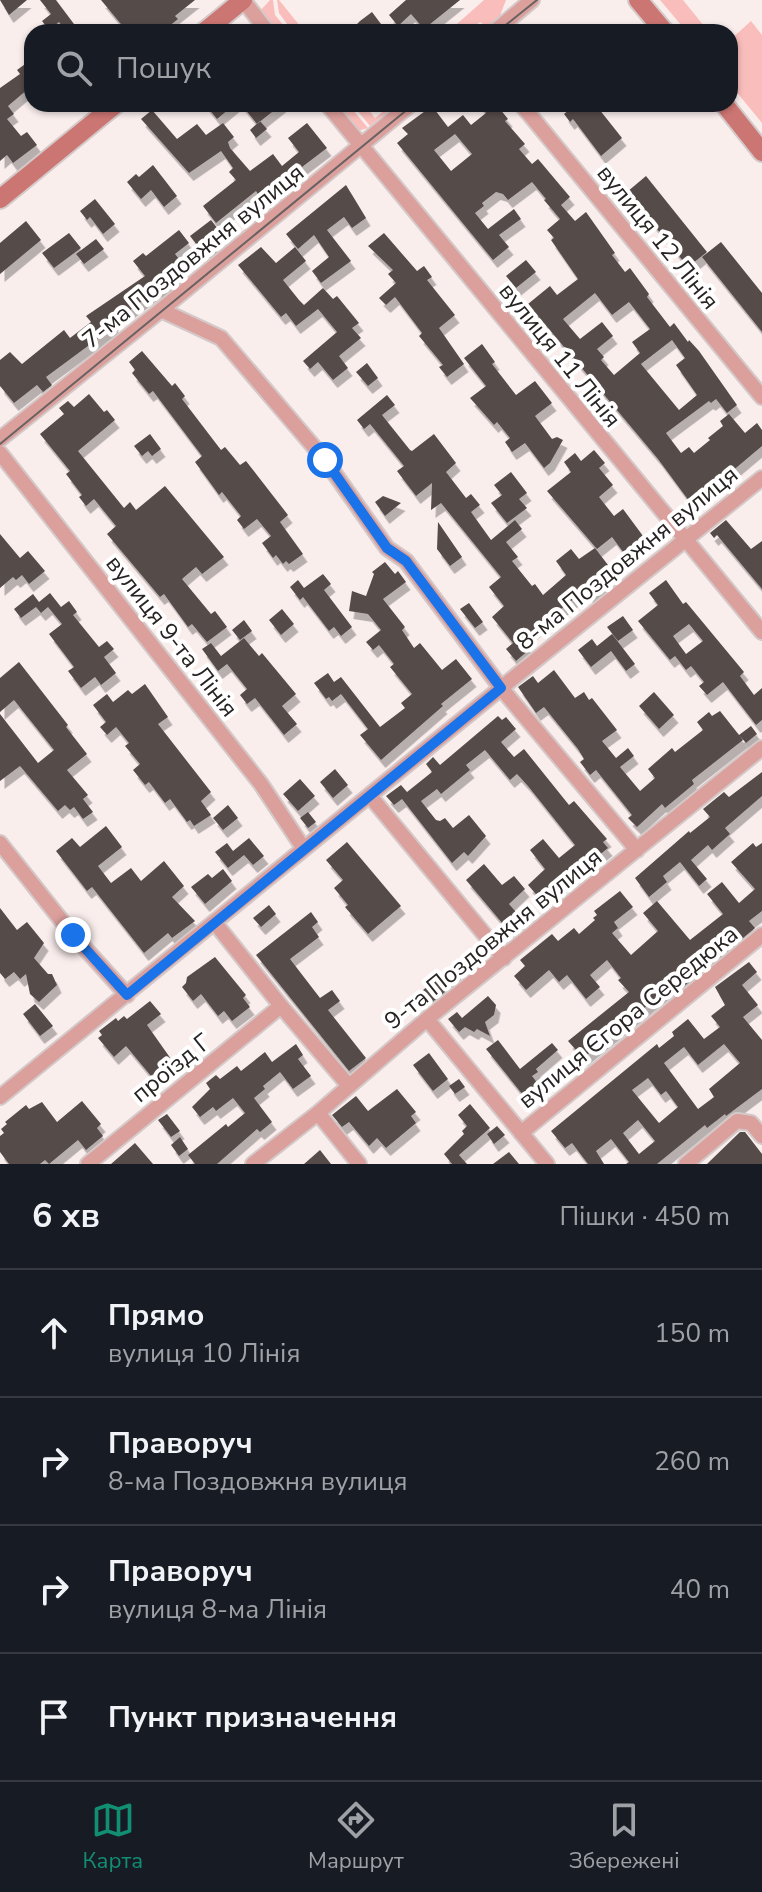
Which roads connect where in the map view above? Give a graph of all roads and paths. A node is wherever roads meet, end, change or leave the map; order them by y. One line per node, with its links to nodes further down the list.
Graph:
1 (532, 0): 6 (street)
2 (638, 0): 7 (main road)
3 (233, 3): 4 (main road); 5 (street)
4 (212, 24)
5 (258, 24)
6 (504, 24)
7 (658, 24)
8 (106, 112): 15 (main road)
9 (333, 112): 13 (street, вулиця 11 Лінія)
10 (402, 112): 13 (street, 7-ма Поздовжня вулиця)
11 (528, 112): 17 (street, вулиця 12 Лінія)
12 (730, 112): 14 (main road)
13 (361, 147): 16 (street, 7-ма Поздовжня вулиця); 21 (street, вулиця 11 Лінія)
14 (762, 152)
15 (0, 199)
16 (161, 310): 18 (street, 7-ма Поздовжня вулиця); 23 (street)
17 (762, 397)
18 (0, 439)
19 (0, 453): 27 (street, вулиця 9-та Лінія)
20 (762, 478): 21 (street, 8-ма Поздовжня вулиця)
21 (684, 541): 22 (street, вулиця 11 Лінія); 23 (street, 8-ма Поздовжня вулиця)
22 (762, 632)
23 (501, 688): 25 (street, 8-ма Поздовжня вулиця); 28 (street)
24 (762, 748): 28 (street, 9-та Поздовжня вулиця)
25 (370, 796): 27 (street, 8-ма Поздовжня вулиця); 31 (street)
26 (0, 843): 32 (street)
27 (304, 849): 29 (street, 8-ма Поздовжня вулиця)
28 (637, 850): 31 (street, 9-та Поздовжня вулиця)
29 (215, 923): 32 (street, 8-ма Поздовжня вулиця); 33 (street)
30 (762, 935): 38 (street, вулиця Єгора Середюка)
31 (504, 958): 34 (street, 9-та Поздовжня вулиця)
32 (127, 995): 36 (street, 8-ма Поздовжня вулиця)
33 (281, 1006): 35 (street); 40 (street, проїзд Г)
34 (427, 1019): 35 (street, 9-та Поздовжня вулиця); 38 (street)
35 (349, 1086): 37 (street, 9-та Поздовжня вулиця)
36 (0, 1097)
37 (318, 1113): 41 (street, 9-та Поздовжня вулиця); 42 (street)
38 (521, 1133): 43 (street)
39 (762, 1136): 44 (street)
40 (88, 1164)
41 (253, 1164)
42 (359, 1164)
43 (547, 1164)
44 (686, 1164)

